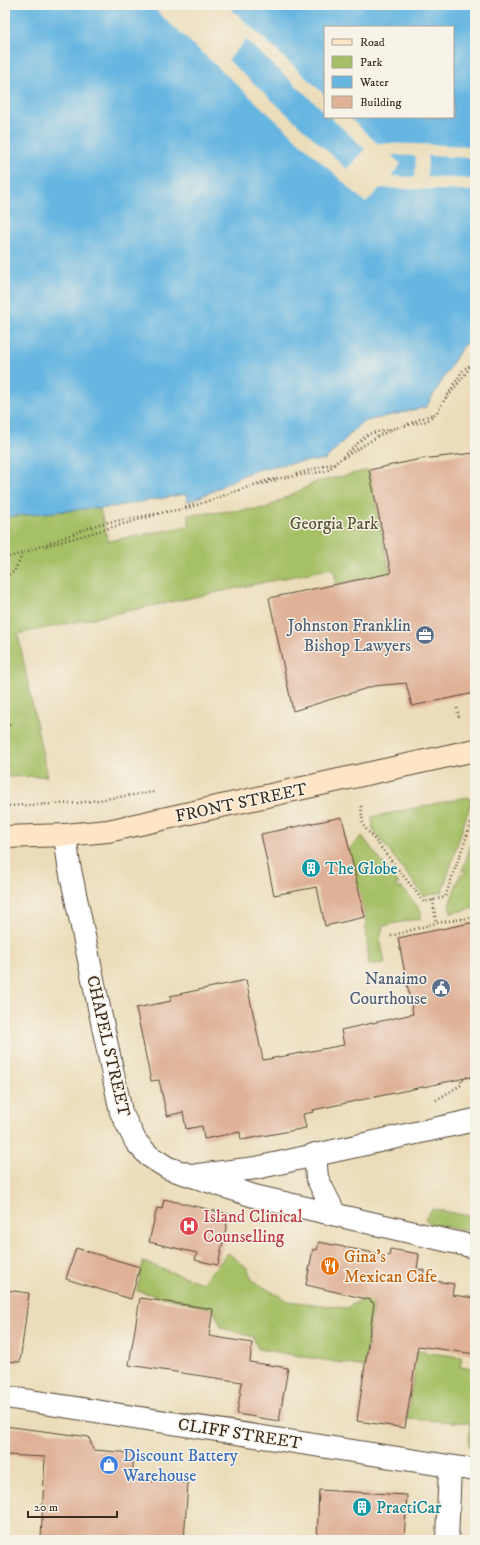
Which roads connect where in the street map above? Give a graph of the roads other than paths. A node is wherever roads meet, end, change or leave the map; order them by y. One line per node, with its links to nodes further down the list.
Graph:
1 (475, 750): 2 (street, FRONT STREET)
2 (65, 835): 3 (street, FRONT STREET); 6 (street, CHAPEL STREET)
3 (5, 837)
4 (475, 1120): 5 (street, CHAPEL STREET)
5 (315, 1154): 6 (street, CHAPEL STREET); 7 (street)
6 (190, 1176): 7 (street)
7 (335, 1214): 8 (street)
8 (475, 1247)
9 (5, 1397): 10 (street, CLIFF STREET)
10 (450, 1467): 11 (street, CLIFF STREET); 12 (street)
11 (475, 1470)
12 (446, 1540)

